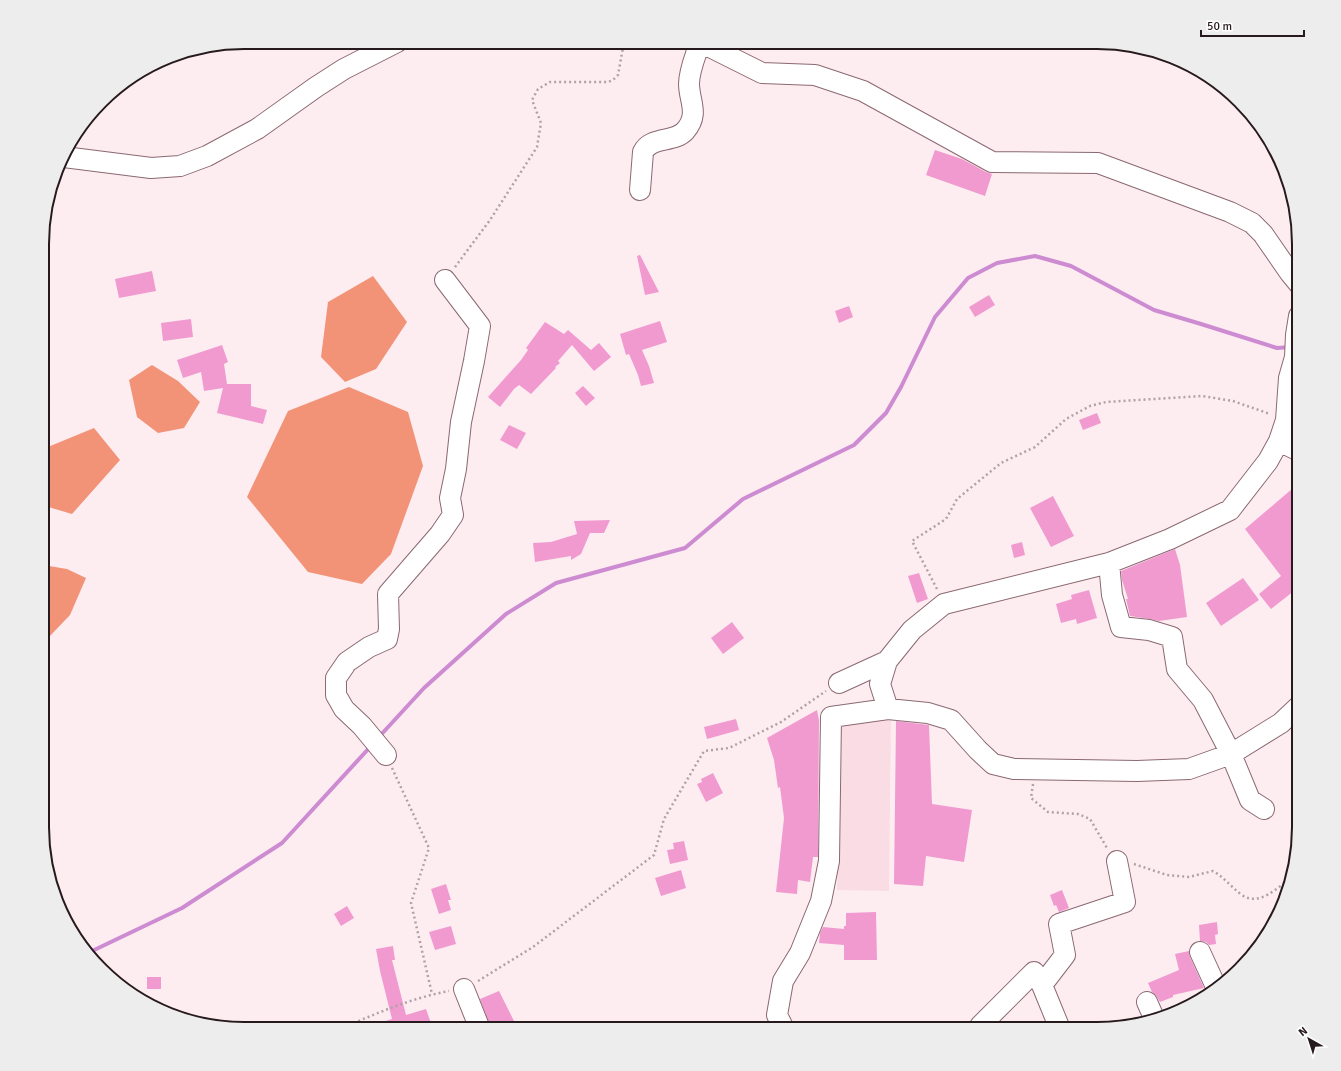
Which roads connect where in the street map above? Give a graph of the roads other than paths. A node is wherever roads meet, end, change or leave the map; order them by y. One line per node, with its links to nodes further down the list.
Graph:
1 (383, 49): 4 (street)
2 (698, 49): 5 (street)
3 (714, 49): 6 (street)
4 (70, 157)
5 (640, 190)
6 (1292, 275)
7 (445, 280): 17 (street)
8 (1292, 368): 9 (street)
9 (1279, 441): 10 (street); 11 (street)
10 (1292, 448)
11 (1109, 563): 12 (street); 16 (street)
12 (888, 661): 13 (street); 14 (street)
13 (839, 683)
14 (888, 709): 16 (street); 25 (street)
15 (1292, 713): 16 (street)
16 (1231, 754): 18 (street)
17 (386, 755)
18 (1264, 809)
19 (1117, 861): 22 (street)
20 (1200, 952): 21 (street)
21 (1214, 983)
22 (1042, 986): 26 (street); 27 (street)
23 (464, 989): 24 (street)
24 (477, 1022)
25 (781, 1022)
26 (984, 1022)
27 (1057, 1022)

